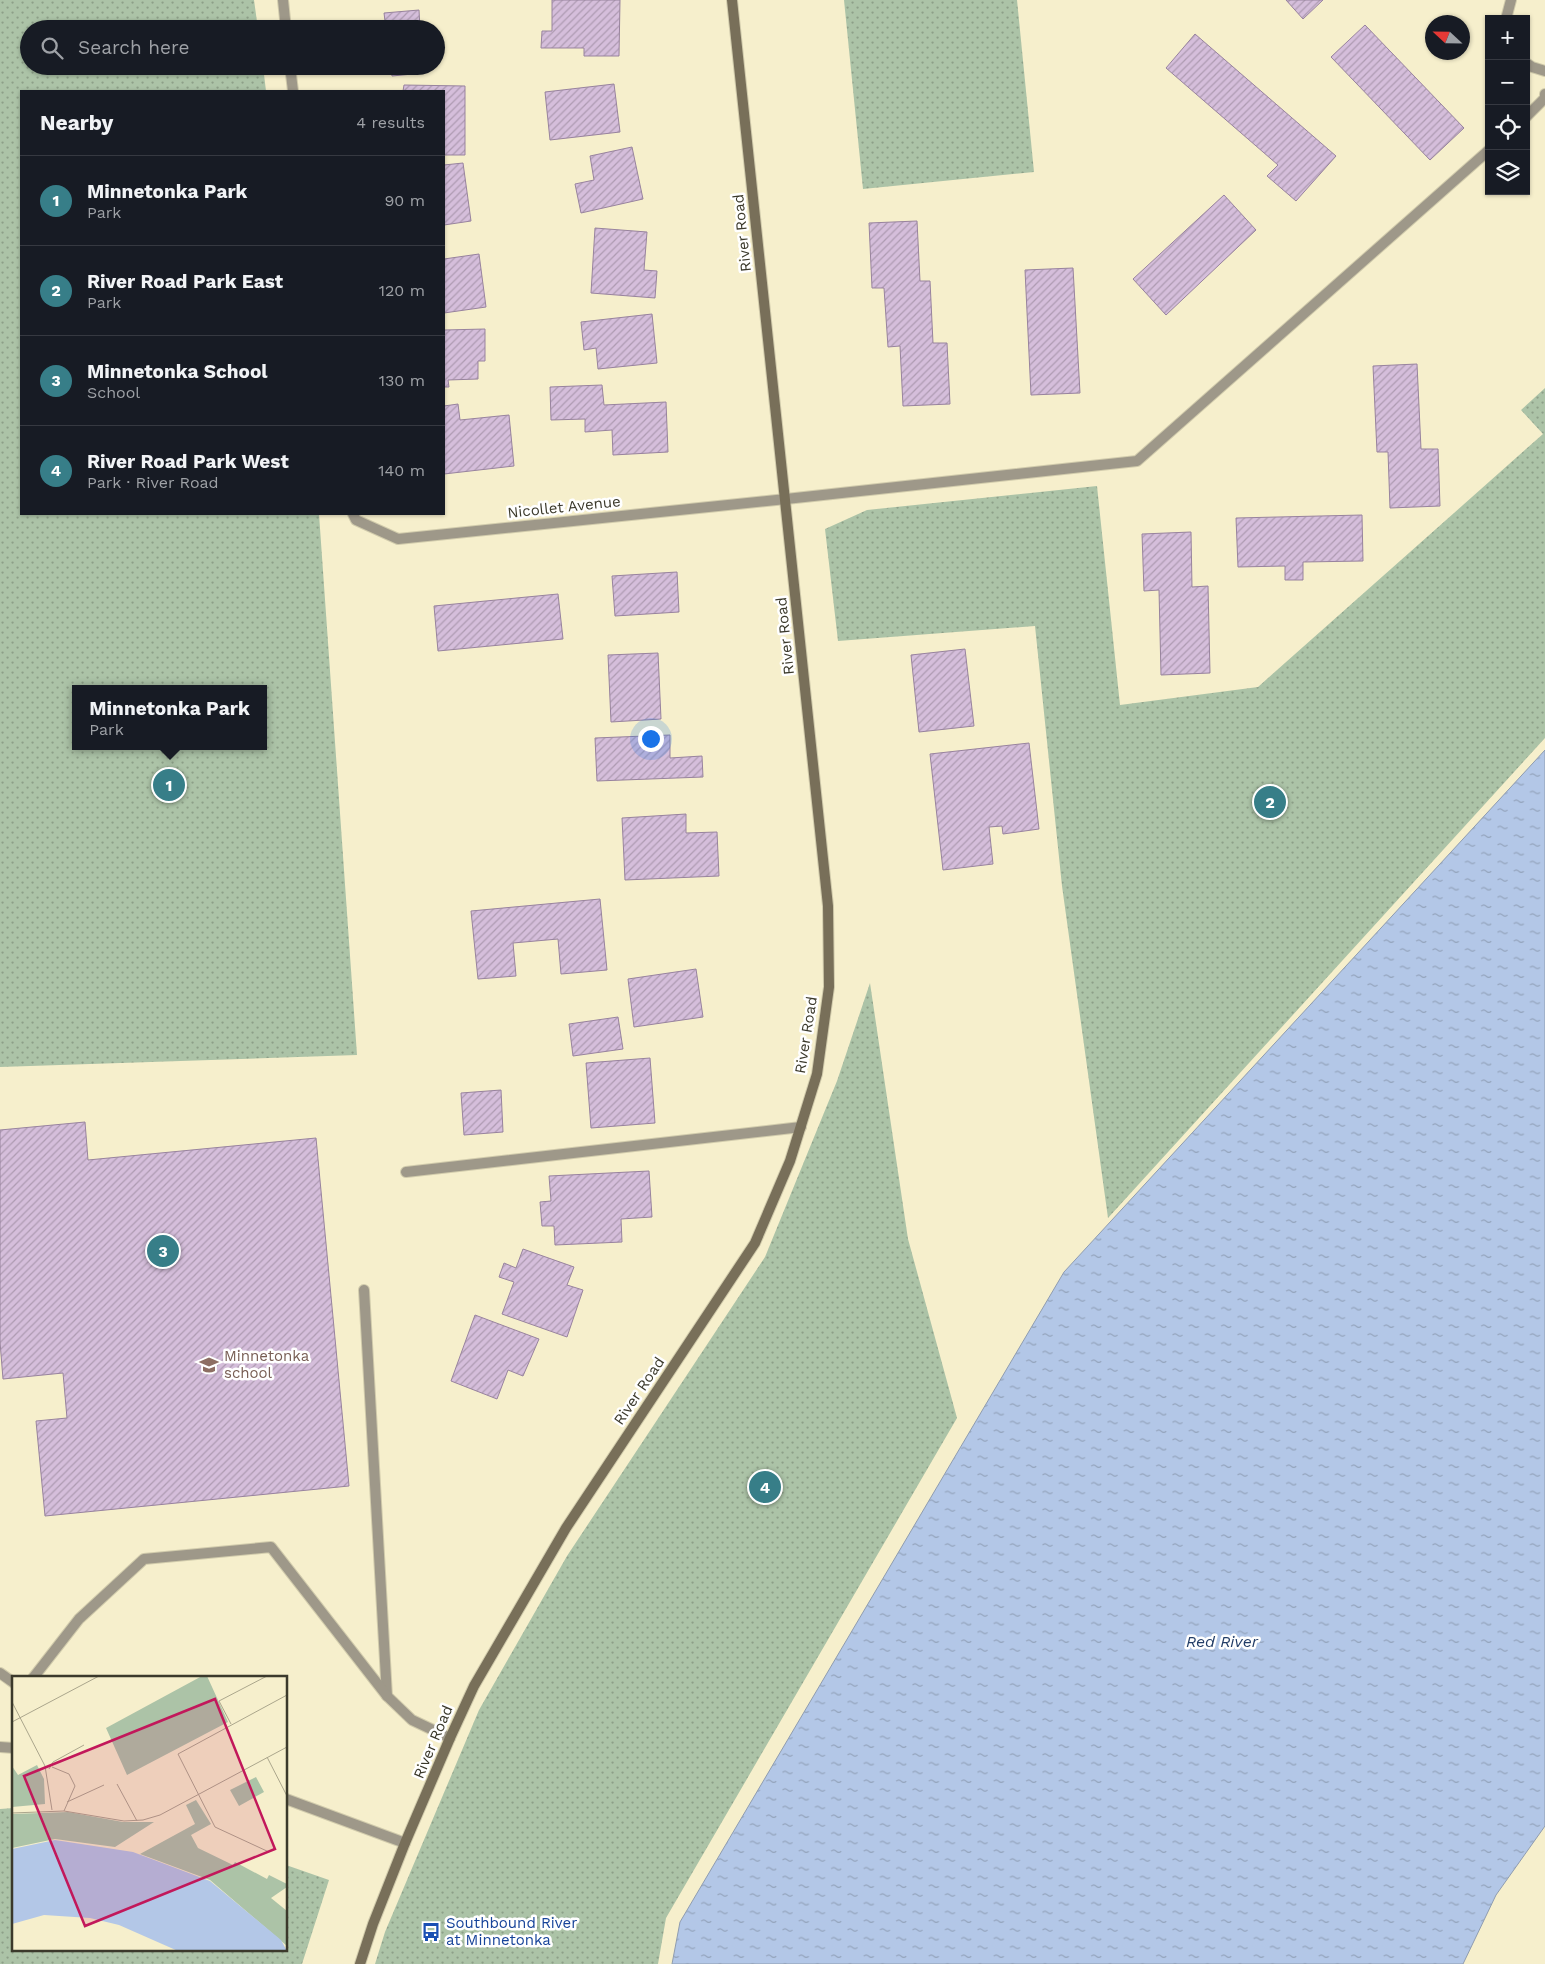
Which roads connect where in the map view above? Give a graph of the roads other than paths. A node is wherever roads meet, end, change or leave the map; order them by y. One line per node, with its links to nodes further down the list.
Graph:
1 (283, 0): 5 (street)
2 (732, 0): 13 (street, River Road)
3 (1512, 0): 4 (street)
4 (1506, 15)
5 (285, 20)
6 (1530, 66): 7 (street)
7 (1545, 71)
8 (291, 75): 9 (street)
9 (293, 90)
10 (1545, 94): 11 (street)
11 (1530, 113)
12 (1485, 154): 13 (street, Nicollet Avenue)
13 (786, 499): 14 (street, Nicollet Avenue); 15 (street, River Road)
14 (354, 515)
15 (801, 1127): 16 (street); 22 (street, River Road)
16 (406, 1172)
17 (364, 1290): 21 (street)
18 (0, 1673): 20 (street)
19 (36, 1676): 21 (street)
20 (12, 1682)
21 (388, 1696): 22 (street)
22 (450, 1738): 24 (street, River Road)
23 (288, 1800): 24 (street)
24 (405, 1843): 25 (street, River Road)
25 (360, 1964)

